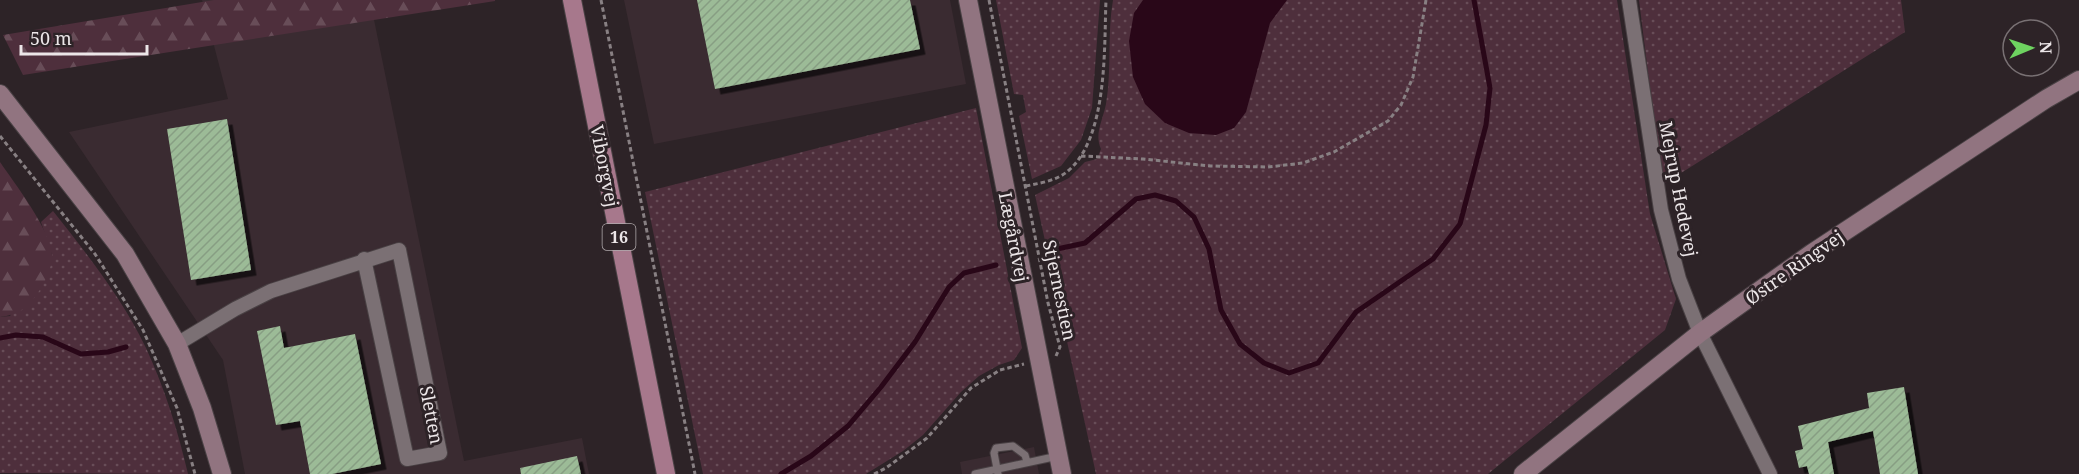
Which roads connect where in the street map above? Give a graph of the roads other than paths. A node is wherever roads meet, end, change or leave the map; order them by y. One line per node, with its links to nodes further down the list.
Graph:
1 (572, 0): 14 (main road, Viborgvej / 16)
2 (968, 0): 9 (street, Lægårdvej)
3 (1629, 0): 7 (street, Mejrup Hedevej)
4 (2079, 80): 7 (street, Østre Ringvej)
5 (0, 94): 8 (street)
6 (364, 260): 6 (street, Sletten); 8 (street, Sletten)
7 (1700, 333): 18 (street, Østre Ringvej); 19 (street, Mejrup Hedevej)
8 (177, 344): 13 (street)
9 (1058, 456): 10 (lane); 17 (street, Lægårdvej)
10 (1027, 462): 11 (lane); 12 (lane)
11 (1012, 465): 12 (lane); 16 (lane)
12 (997, 471): 15 (lane)
13 (222, 474)
14 (666, 474)
15 (975, 474)
16 (1014, 474)
17 (1062, 474)
18 (1523, 474)
19 (1770, 474)

